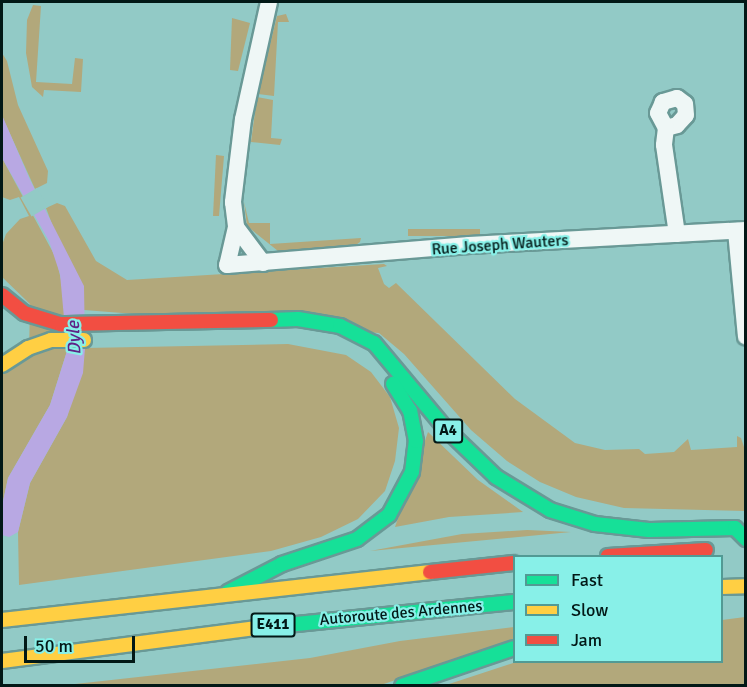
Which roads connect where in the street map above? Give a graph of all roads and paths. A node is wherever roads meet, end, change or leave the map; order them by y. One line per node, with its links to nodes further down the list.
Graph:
1 (269, 2): 3 (street, Rue Joseph Wauters)
2 (666, 128): 5 (street)
3 (236, 227): 6 (street); 6 (street, Rue Joseph Wauters)
4 (741, 231): 5 (street, Rue Joseph Wauters); 9 (street)
5 (677, 234): 6 (street, Rue Joseph Wauters)
6 (263, 263)
7 (2, 295): 12 (highway, A4)
8 (308, 336): 18 (highway, A4)
9 (746, 337)
10 (104, 340): 11 (highway)
11 (2, 365)
12 (746, 539)
13 (734, 548): 14 (highway)
14 (624, 555)
15 (513, 563): 18 (highway, E411)
16 (746, 586): 17 (highway)
17 (723, 587)
18 (228, 592): 20 (highway, E411)
19 (513, 602): 22 (highway, Autoroute des Ardennes / E411)
20 (2, 620)
21 (513, 648): 23 (highway)
22 (2, 661)
23 (402, 686)

